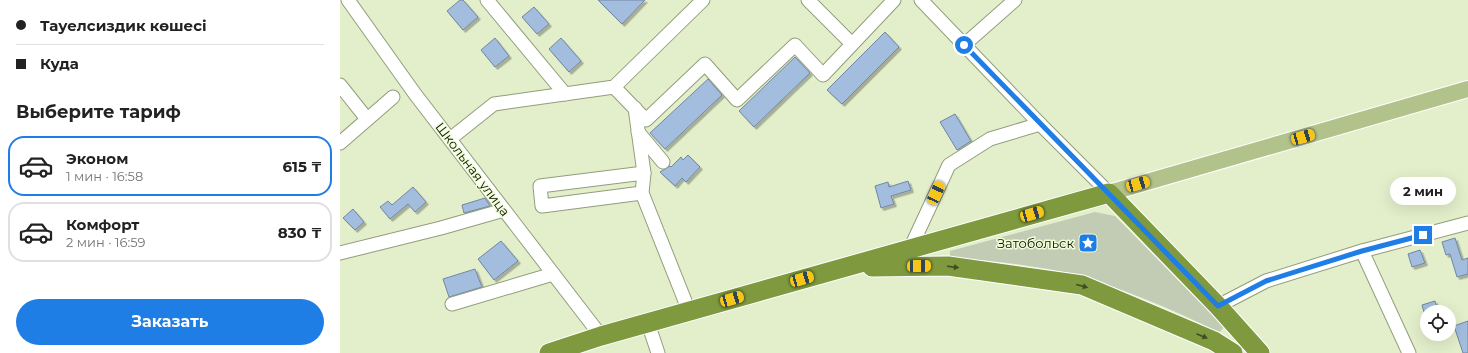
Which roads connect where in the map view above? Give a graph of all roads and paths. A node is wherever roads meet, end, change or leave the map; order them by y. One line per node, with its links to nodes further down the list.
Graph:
1 (348, 0): 19 (street, Школьная улица)
2 (487, 0): 13 (street)
3 (702, 0): 11 (street)
4 (808, 0): 8 (street)
5 (894, 0): 8 (street)
6 (921, 0): 9 (street)
7 (1015, 0): 9 (street)
8 (852, 44): 15 (street)
9 (964, 45): 17 (street)
10 (340, 85): 16 (street)
11 (614, 87): 13 (street); 15 (street)
12 (1468, 89): 24 (main road)
13 (565, 94): 19 (street)
14 (392, 97): 16 (street)
15 (635, 108): 18 (street)
16 (367, 119): 20 (street)
17 (1040, 124): 24 (street); 27 (street)
18 (638, 132): 21 (street); 22 (street)
19 (450, 140): 25 (street, Школьная улица)
20 (340, 143)
21 (664, 162)
22 (644, 173): 23 (street); 23 (street)
23 (642, 193): 34 (street)
24 (1109, 193): 27 (highway); 33 (highway)
25 (504, 210): 29 (street); 31 (street, Школьная улица)
26 (1468, 223): 28 (street)
27 (910, 249): 30 (highway)
28 (1362, 251): 33 (street); 41 (street)
29 (340, 253)
30 (844, 267): 34 (highway); 39 (highway, one-way to 39)
31 (553, 274): 32 (street); 36 (street, Школьная улица)
32 (452, 304)
33 (1218, 306): 40 (highway)
34 (689, 311): 35 (highway)
35 (648, 323): 36 (highway); 38 (street)
36 (601, 336): 37 (highway)
37 (549, 353)
38 (658, 353)
39 (1233, 353)
40 (1260, 353)
41 (1409, 353)

